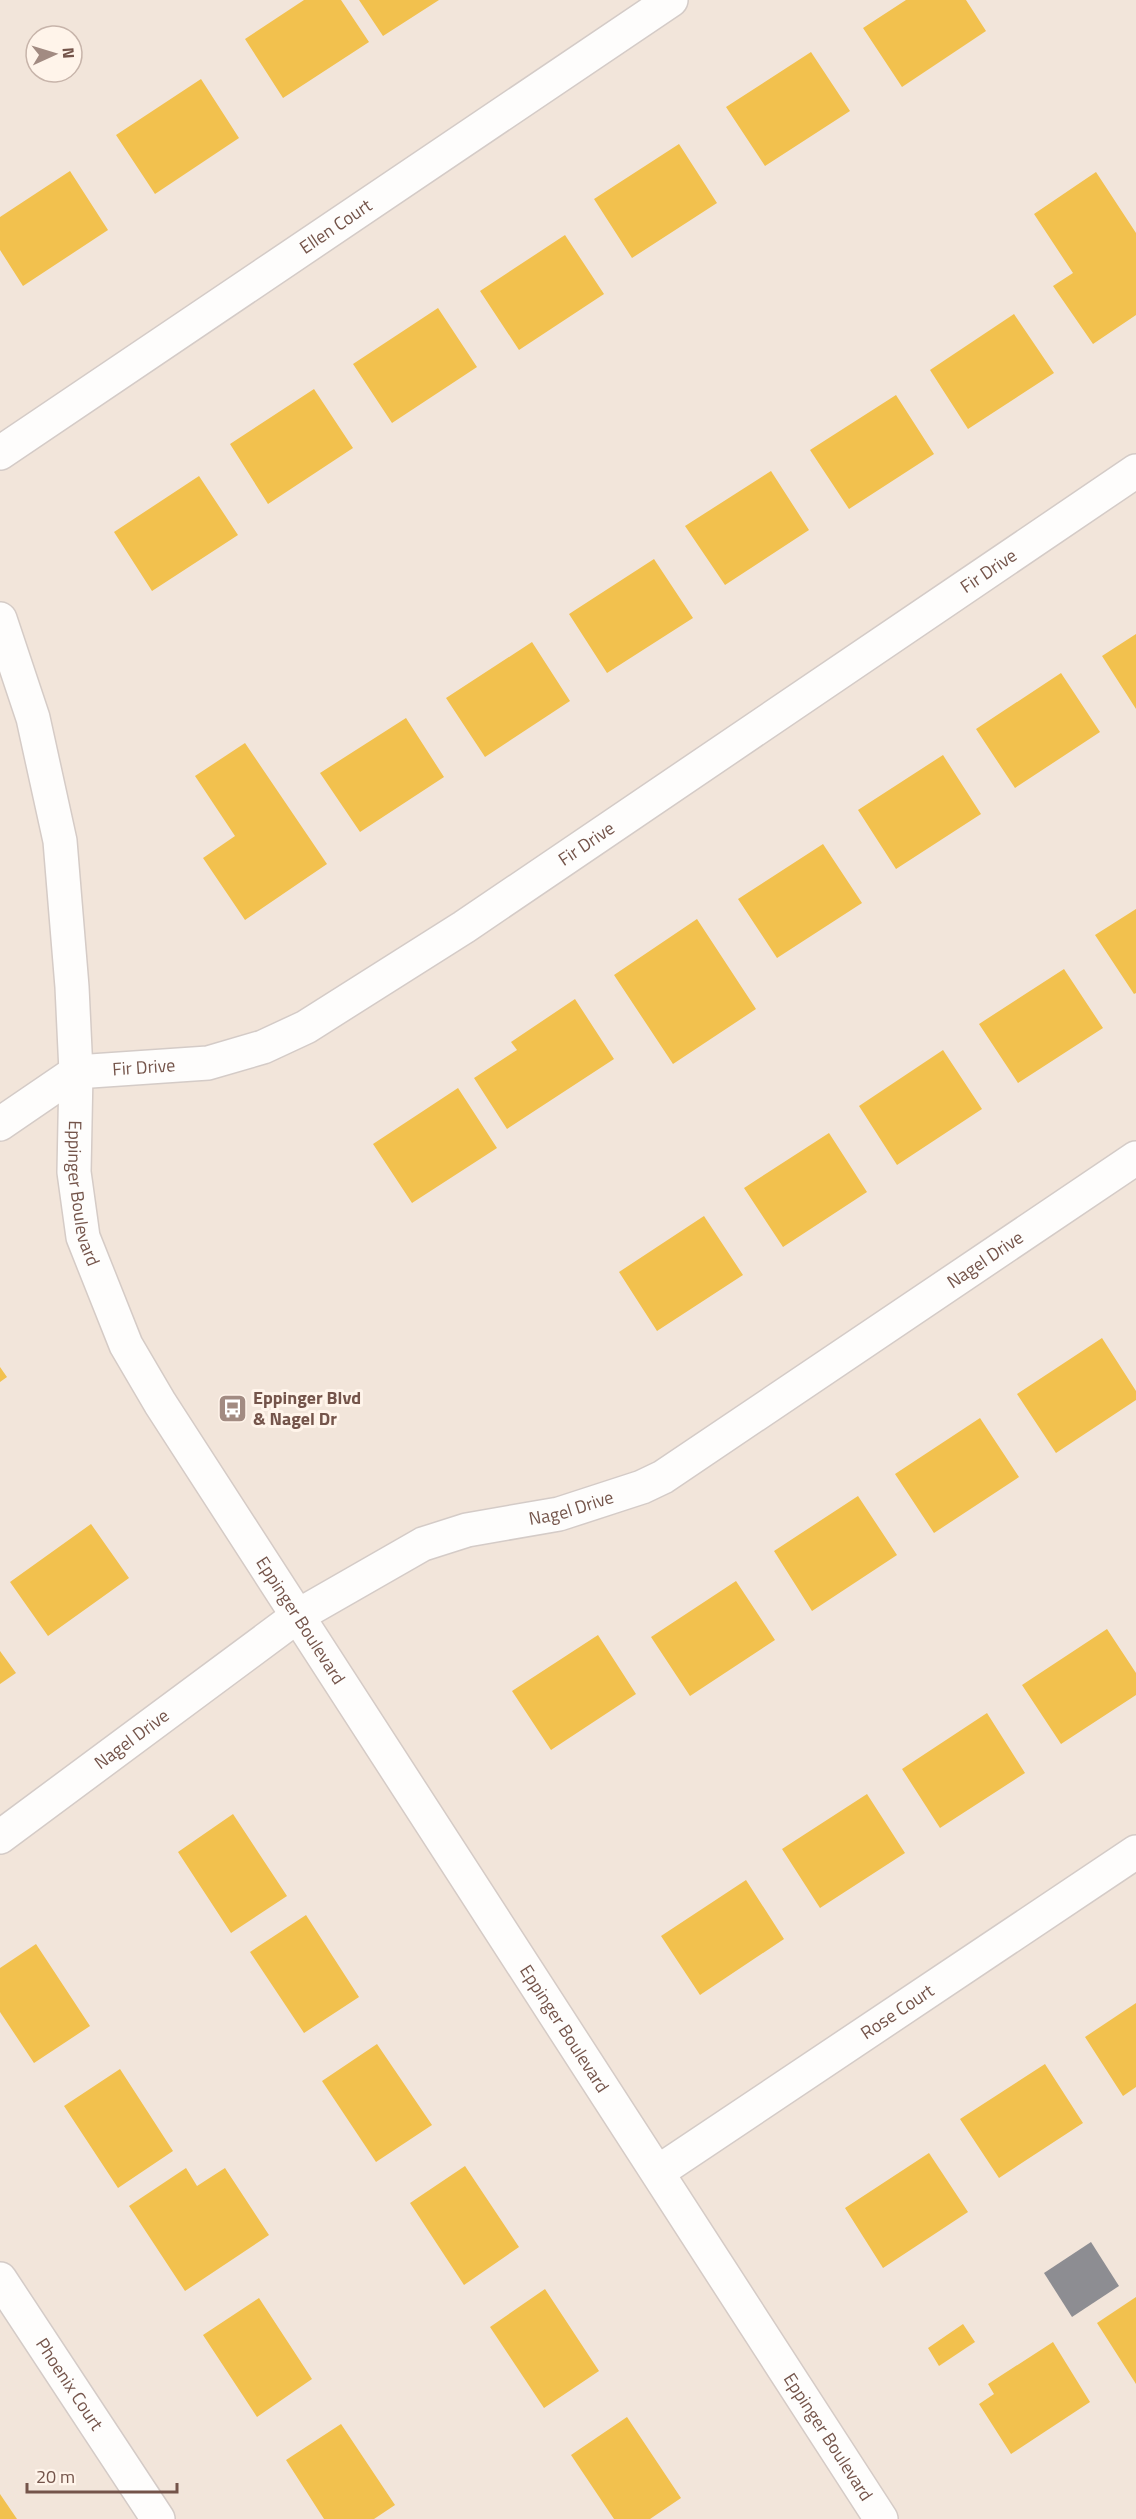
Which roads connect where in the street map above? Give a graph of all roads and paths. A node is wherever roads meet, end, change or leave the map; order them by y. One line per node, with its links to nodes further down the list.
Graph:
1 (671, 0): 2 (street, Ellen Court)
2 (0, 453)
3 (1136, 471): 5 (street, Fir Drive)
4 (0, 619): 5 (street, Eppinger Boulevard)
5 (76, 1072): 6 (street); 8 (street, Eppinger Boulevard)
6 (0, 1124)
7 (1136, 1158): 8 (street, Nagel Drive)
8 (299, 1615): 9 (street, Nagel Drive); 11 (street, Eppinger Boulevard)
9 (0, 1837)
10 (1136, 1852): 11 (street, Rose Court)
11 (658, 2172): 14 (street, Eppinger Boulevard)
12 (0, 2279): 13 (street, Phoenix Court)
13 (158, 2519)
14 (881, 2519)

